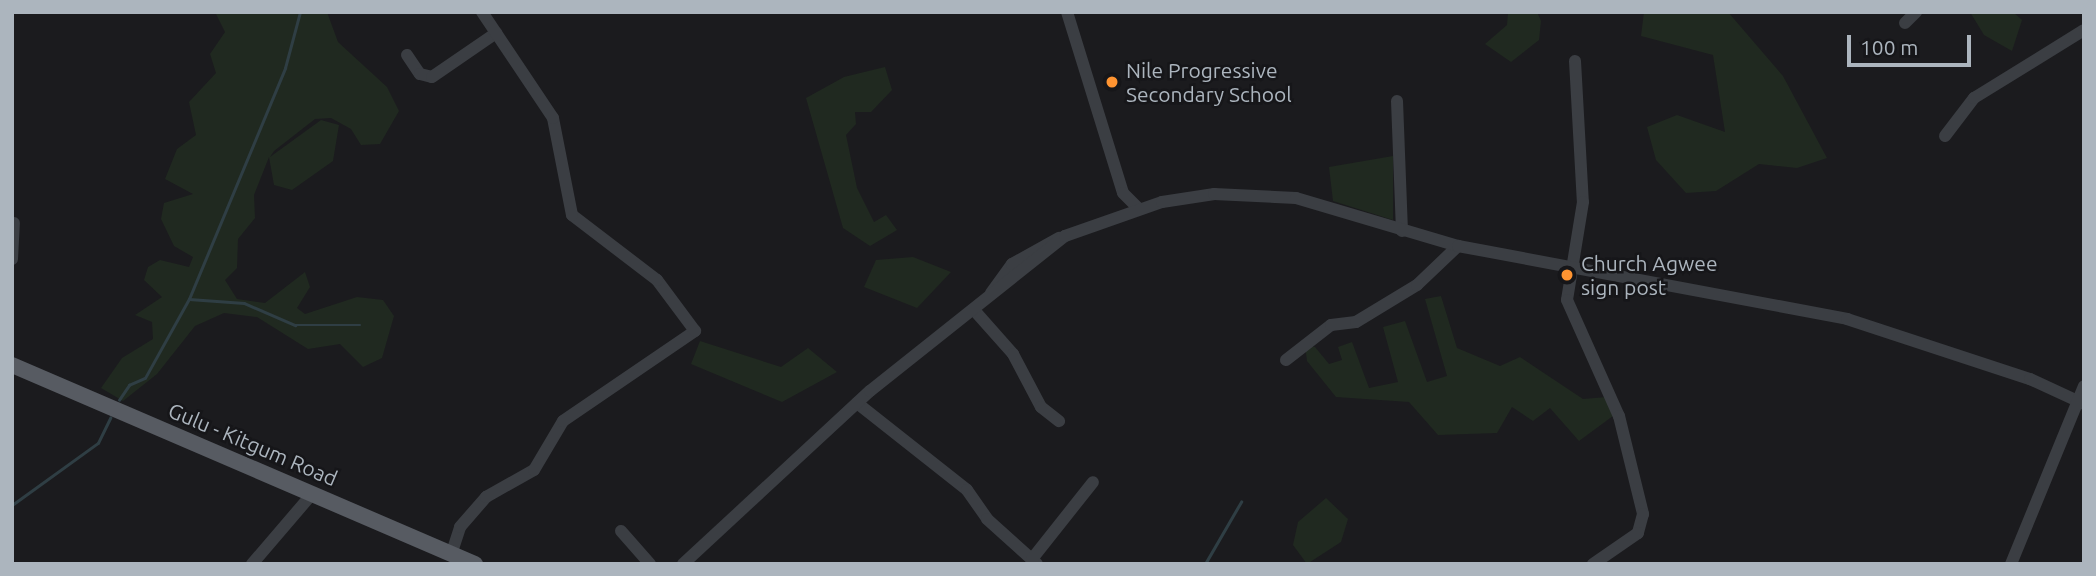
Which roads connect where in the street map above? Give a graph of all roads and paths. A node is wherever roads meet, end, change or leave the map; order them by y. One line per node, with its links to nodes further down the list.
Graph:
1 (482, 12): 6 (street)
2 (1067, 12): 11 (street)
3 (1916, 12): 4 (street)
4 (1905, 23)
5 (2084, 30): 10 (street)
6 (496, 33): 7 (street); 29 (street)
7 (407, 55)
8 (1575, 61): 18 (street)
9 (1397, 101): 15 (street)
10 (1945, 136)
11 (1123, 192): 12 (street); 13 (street)
12 (1139, 209): 13 (street); 15 (street)
13 (1114, 216): 19 (street)
14 (14, 223): 17 (street)
15 (1402, 231): 16 (street)
16 (1458, 246): 18 (street); 20 (street)
17 (12, 259)
18 (1575, 269): 24 (street); 35 (street)
19 (974, 310): 23 (street); 25 (street)
20 (1286, 360)
21 (12, 365): 27 (main road, Gulu - Kitgum Road)
22 (2084, 386): 24 (street)
23 (857, 403): 30 (street); 34 (street)
24 (2080, 403): 36 (street)
25 (1059, 421)
26 (1093, 481): 30 (street)
27 (312, 494): 29 (main road, Gulu - Kitgum Road); 31 (street)
28 (621, 531): 33 (street)
29 (452, 551): 32 (main road, Gulu - Kitgum Road)
30 (1034, 561)
31 (252, 564)
32 (475, 564)
33 (650, 564)
34 (683, 564)
35 (1593, 564)
36 (2011, 564)

